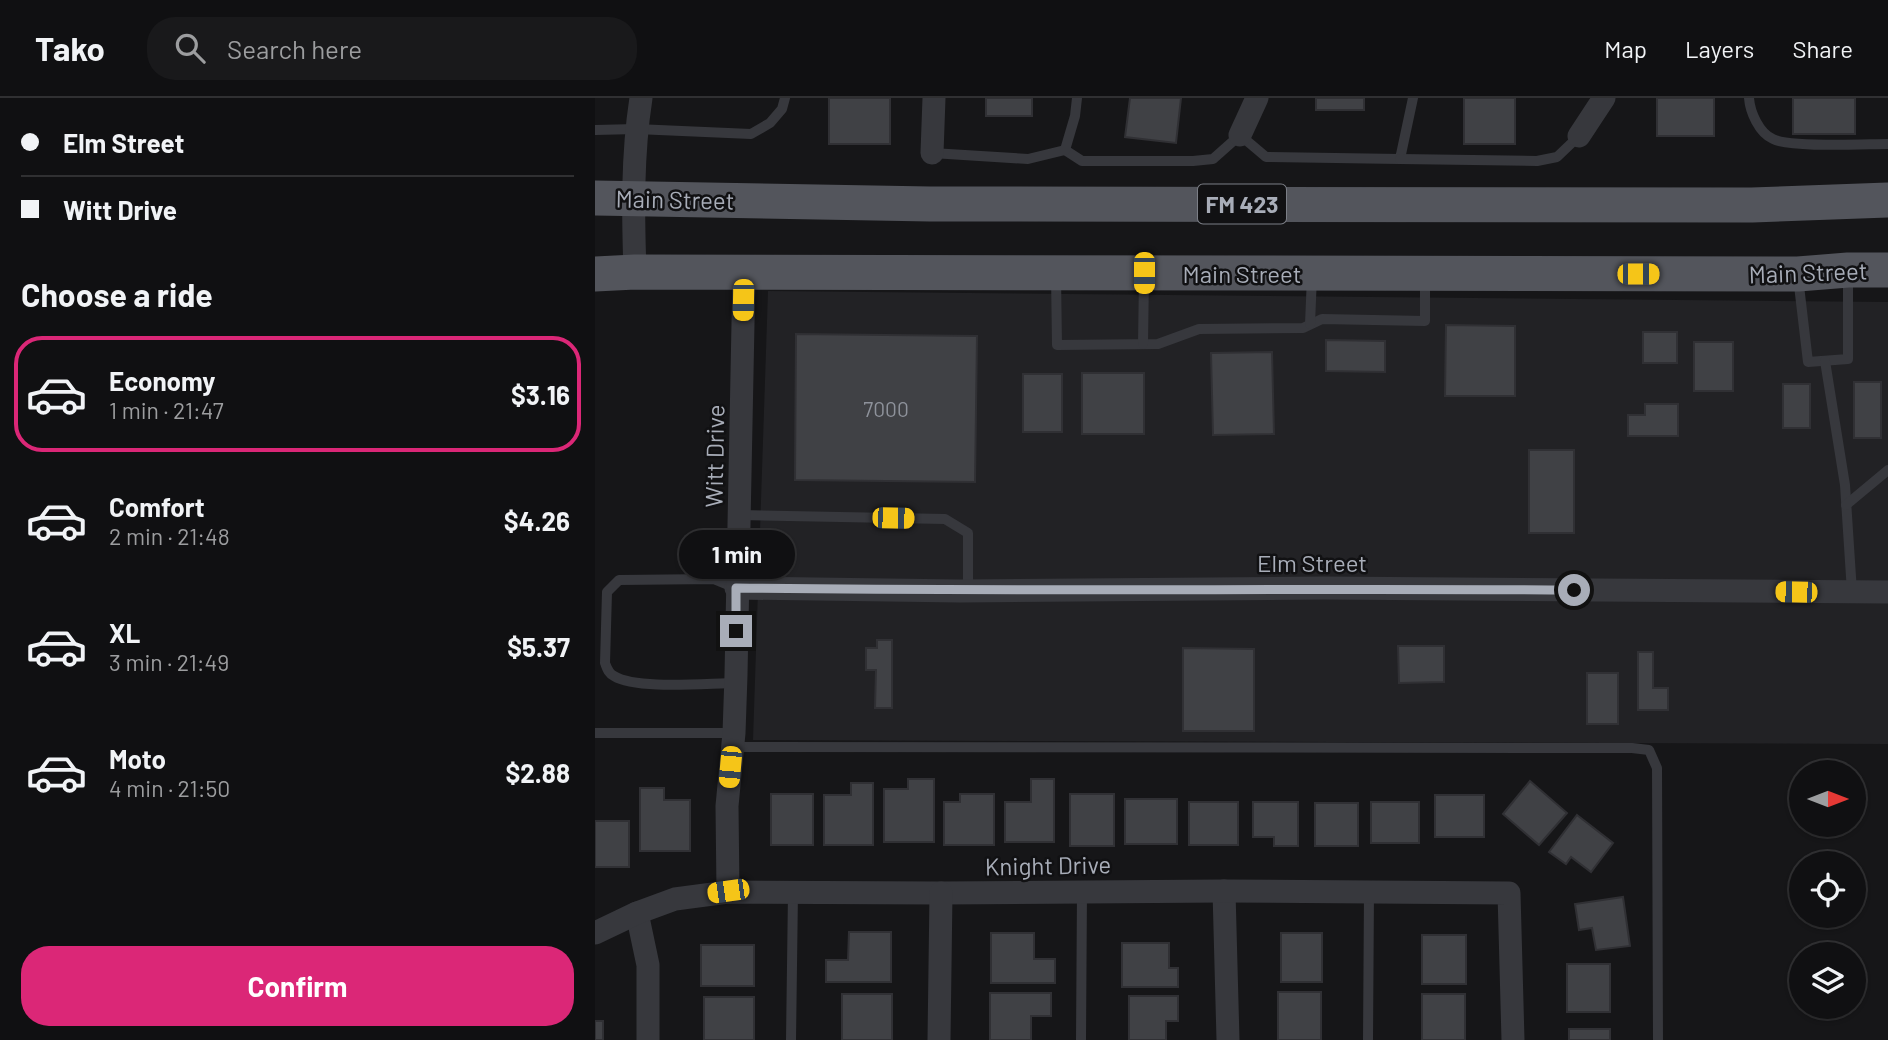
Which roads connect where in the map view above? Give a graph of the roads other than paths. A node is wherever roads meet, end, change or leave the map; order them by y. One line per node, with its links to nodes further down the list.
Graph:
1 (641, 98): 10 (street)
2 (785, 98): 10 (lane)
3 (934, 98): 15 (street)
4 (1077, 98): 14 (lane)
5 (1257, 98): 11 (street)
6 (1413, 98): 16 (lane)
7 (1604, 98): 12 (street)
8 (1749, 98): 13 (lane)
9 (595, 130): 10 (lane)
10 (636, 130): 18 (street)
11 (1240, 135): 14 (lane); 16 (lane)
12 (1579, 136): 16 (lane)
13 (1888, 144)
14 (1065, 150): 15 (lane)
15 (932, 153)
16 (1400, 159)
17 (595, 198): 18 (main road, Main Street / FM 423)
18 (633, 198): 19 (main road, Main Street / FM 423); 22 (street)
19 (1888, 200)
20 (1848, 270): 21 (main road, Main Street); 29 (main road, Main Street); 32 (lane)
21 (1888, 270)
22 (635, 272): 23 (main road, Main Street); 26 (main road, Main Street)
23 (744, 273): 24 (main road, Main Street); 35 (street, Witt Drive)
24 (1056, 273): 25 (main road, Main Street); 31 (lane)
25 (1144, 273): 27 (main road, Main Street); 31 (lane)
26 (595, 274)
27 (1312, 274): 28 (main road, Main Street); 30 (lane)
28 (1425, 274): 29 (main road, Main Street); 30 (lane)
29 (1798, 275): 32 (lane)
30 (1310, 324): 31 (lane)
31 (1143, 344)
32 (1825, 361): 34 (lane)
33 (1888, 470): 34 (lane)
34 (1846, 505): 38 (lane)
35 (740, 515): 36 (street, Witt Drive); 37 (lane)
36 (736, 588): 37 (street, Elm Street); 40 (street, Witt Drive); 40 (lane)
37 (968, 591): 38 (street, Elm Street)
38 (1852, 592): 39 (street, Elm Street)
39 (1888, 592)
40 (736, 683): 42 (street, Witt Drive)
41 (595, 733): 42 (lane)
42 (733, 740): 43 (street, Witt Drive); 58 (lane)
43 (728, 891): 47 (street, Knight Drive); 49 (street, Knight Drive)
44 (1082, 891): 45 (street, Knight Drive); 48 (street, Knight Drive); 54 (lane)
45 (1224, 891): 46 (street, Knight Drive); 55 (street)
46 (1369, 891): 56 (lane); 57 (street, Knight Drive)
47 (793, 892): 48 (street, Knight Drive); 52 (lane)
48 (941, 893): 53 (street)
49 (637, 913): 50 (street, Knight Drive); 51 (street)
50 (595, 933)
51 (648, 1040)
52 (791, 1040)
53 (939, 1040)
54 (1080, 1040)
55 (1228, 1040)
56 (1368, 1040)
57 (1513, 1040)
58 (1658, 1040)

